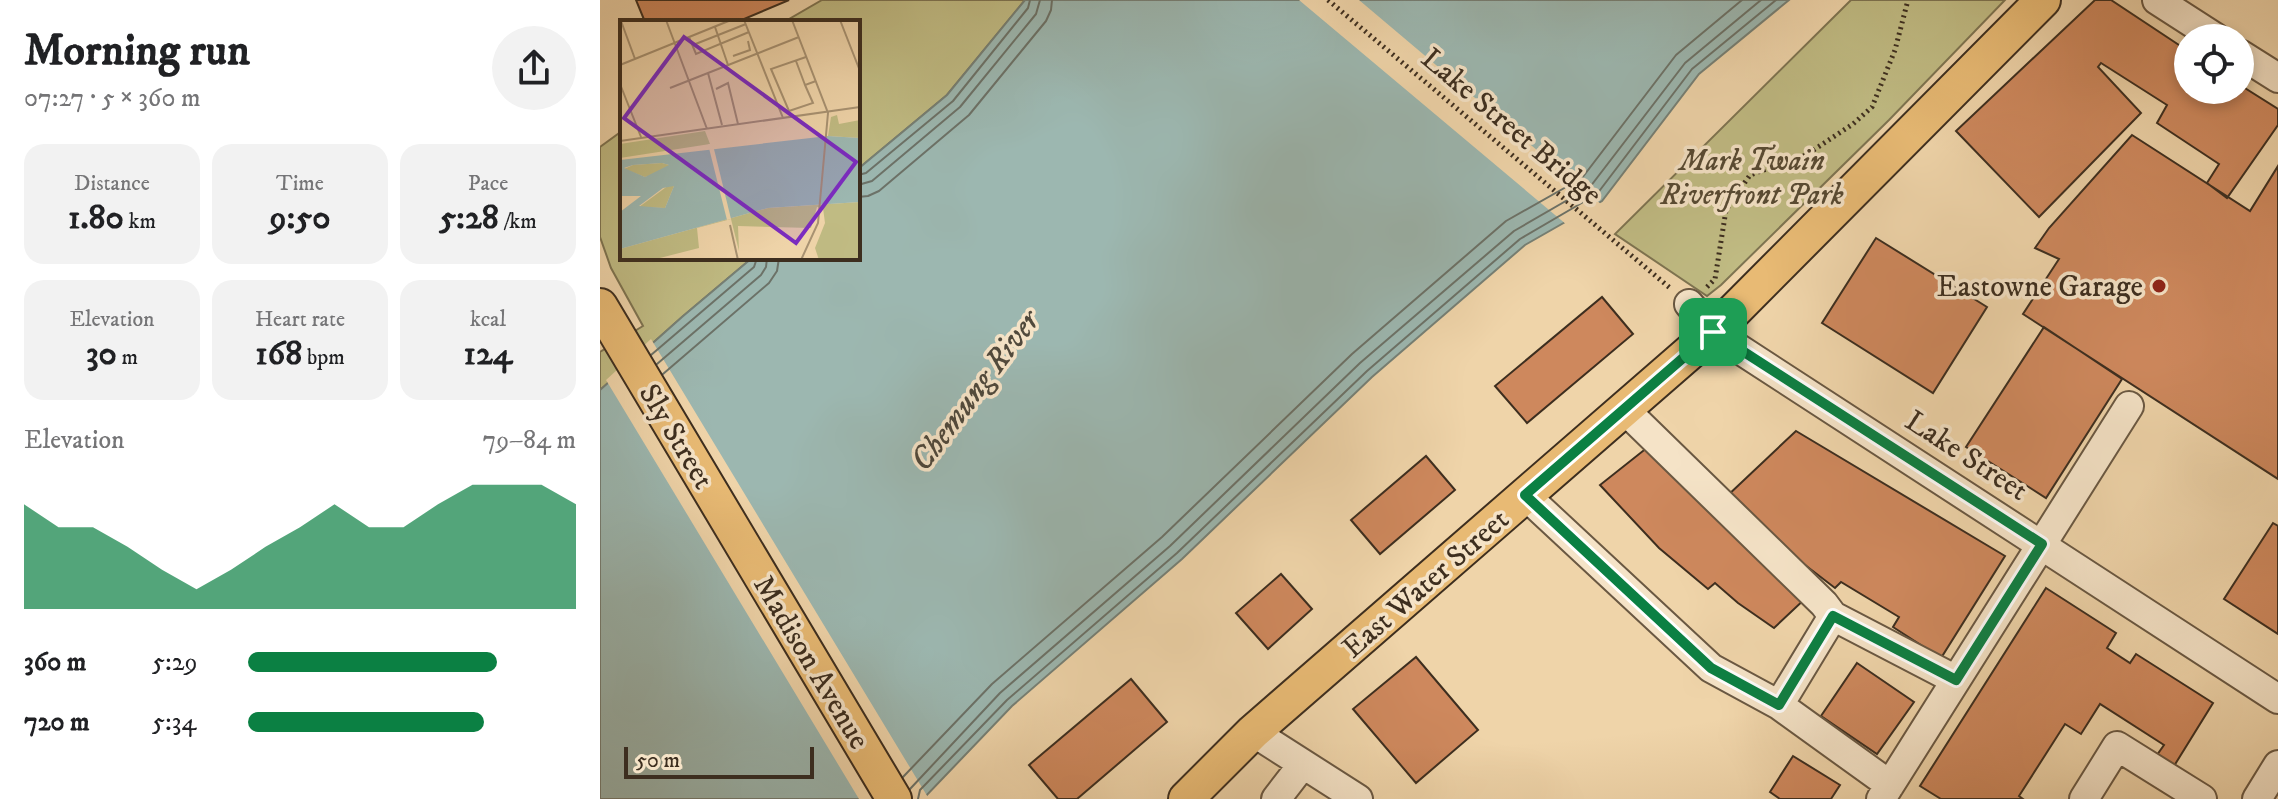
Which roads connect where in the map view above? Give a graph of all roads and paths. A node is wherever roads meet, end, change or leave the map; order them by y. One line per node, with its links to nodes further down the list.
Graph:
1 (1328, 0): 8 (path, Lake Street Bridge)
2 (1908, 0): 8 (path)
3 (2043, 0): 10 (main road, East Water Street)
4 (2157, 0): 5 (street)
5 (2194, 24)
6 (2254, 63): 7 (street)
7 (2278, 78)
8 (1689, 304): 10 (street, Lake Street)
9 (600, 306): 14 (main road, Sly Street)
10 (1713, 332): 12 (main road, East Water Street); 15 (street, Lake Street)
11 (2129, 406): 15 (street)
12 (1624, 409): 13 (main road, East Water Street); 16 (street)
13 (1525, 495): 19 (street); 20 (main road, East Water Street)
14 (730, 525): 26 (main road, Madison Avenue)
15 (2042, 544): 17 (street); 18 (street, Lake Street)
16 (1833, 616): 17 (street); 19 (street)
17 (1956, 680): 23 (street)
18 (2278, 699)
19 (1779, 705): 23 (street)
20 (1253, 732): 21 (street); 25 (main road, East Water Street)
21 (1303, 764): 27 (street); 28 (street)
22 (2278, 765): 30 (street)
23 (1885, 792)
24 (2187, 795): 29 (street)
25 (1194, 797)
26 (894, 799)
27 (1276, 799)
28 (1358, 799)
29 (2084, 799)
30 (2257, 799)

